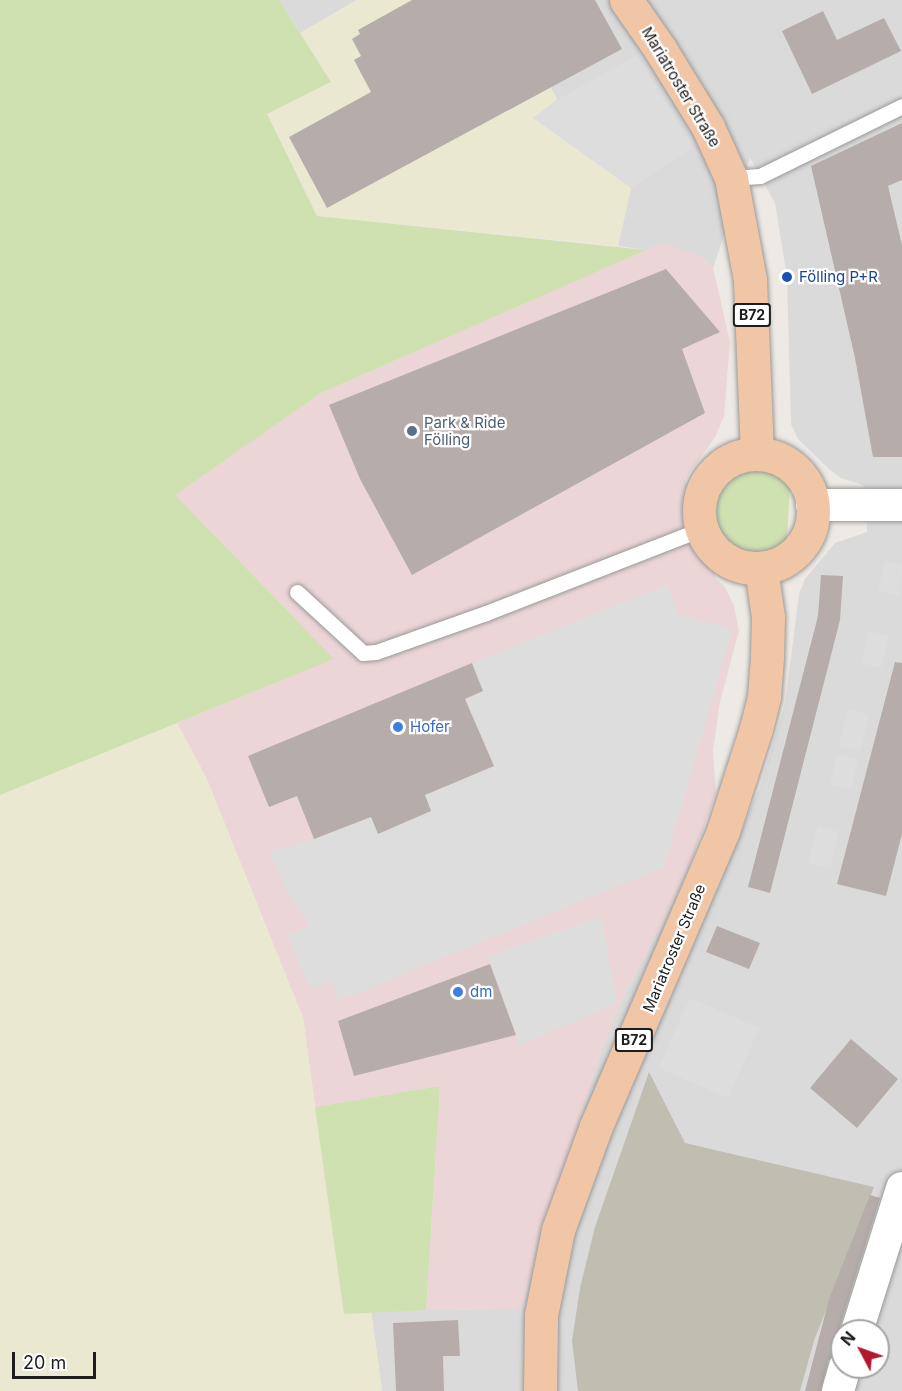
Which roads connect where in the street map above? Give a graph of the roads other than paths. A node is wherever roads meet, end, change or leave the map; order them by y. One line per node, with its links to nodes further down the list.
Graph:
1 (626, 0): 3 (main road, Mariatroster Straße / B72)
2 (902, 106): 3 (lane)
3 (731, 178): 4 (main road, Mariatroster Straße / B72)
4 (757, 454): 5 (main road); 7 (main road)
5 (812, 505): 6 (street); 8 (main road)
6 (902, 505)
7 (701, 529): 8 (main road); 9 (lane)
8 (761, 568): 12 (main road, Mariatroster Straße / B72)
9 (297, 592)
10 (902, 1188): 11 (street)
11 (860, 1319)
12 (540, 1391)

